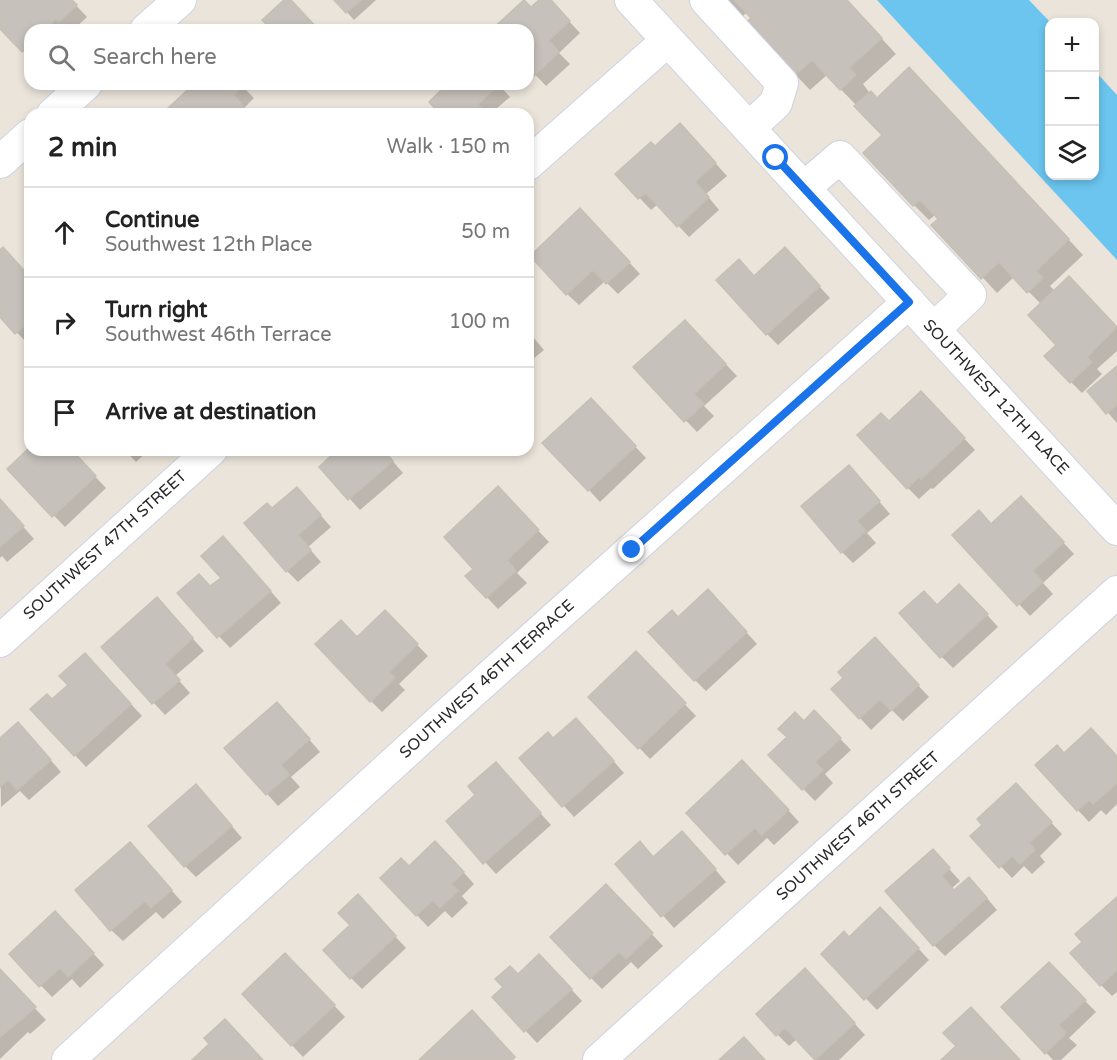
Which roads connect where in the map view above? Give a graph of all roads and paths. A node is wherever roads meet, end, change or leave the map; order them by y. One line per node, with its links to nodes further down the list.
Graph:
1 (180, 0): 4 (street)
2 (631, 0): 5 (street, SOUTHWEST 12TH PLACE)
3 (706, 0): 8 (street)
4 (153, 24)
5 (668, 40): 8 (street, SOUTHWEST 12TH PLACE); 10 (street)
6 (79, 90): 7 (street)
7 (60, 108)
8 (749, 128): 12 (street, SOUTHWEST 12TH PLACE)
9 (24, 140): 11 (street)
10 (534, 160)
11 (0, 162)
12 (804, 188): 13 (street, SOUTHWEST 12TH PLACE); 14 (street)
13 (909, 302): 14 (street, SOUTHWEST 12TH PLACE); 19 (street, SOUTHWEST 46TH TERRACE)
14 (934, 329): 16 (street, SOUTHWEST 12TH PLACE)
15 (204, 456): 18 (street, SOUTHWEST 47TH STREET)
16 (1117, 529)
17 (1117, 592): 20 (street, SOUTHWEST 46TH STREET)
18 (0, 641)
19 (68, 1060)
20 (599, 1060)

